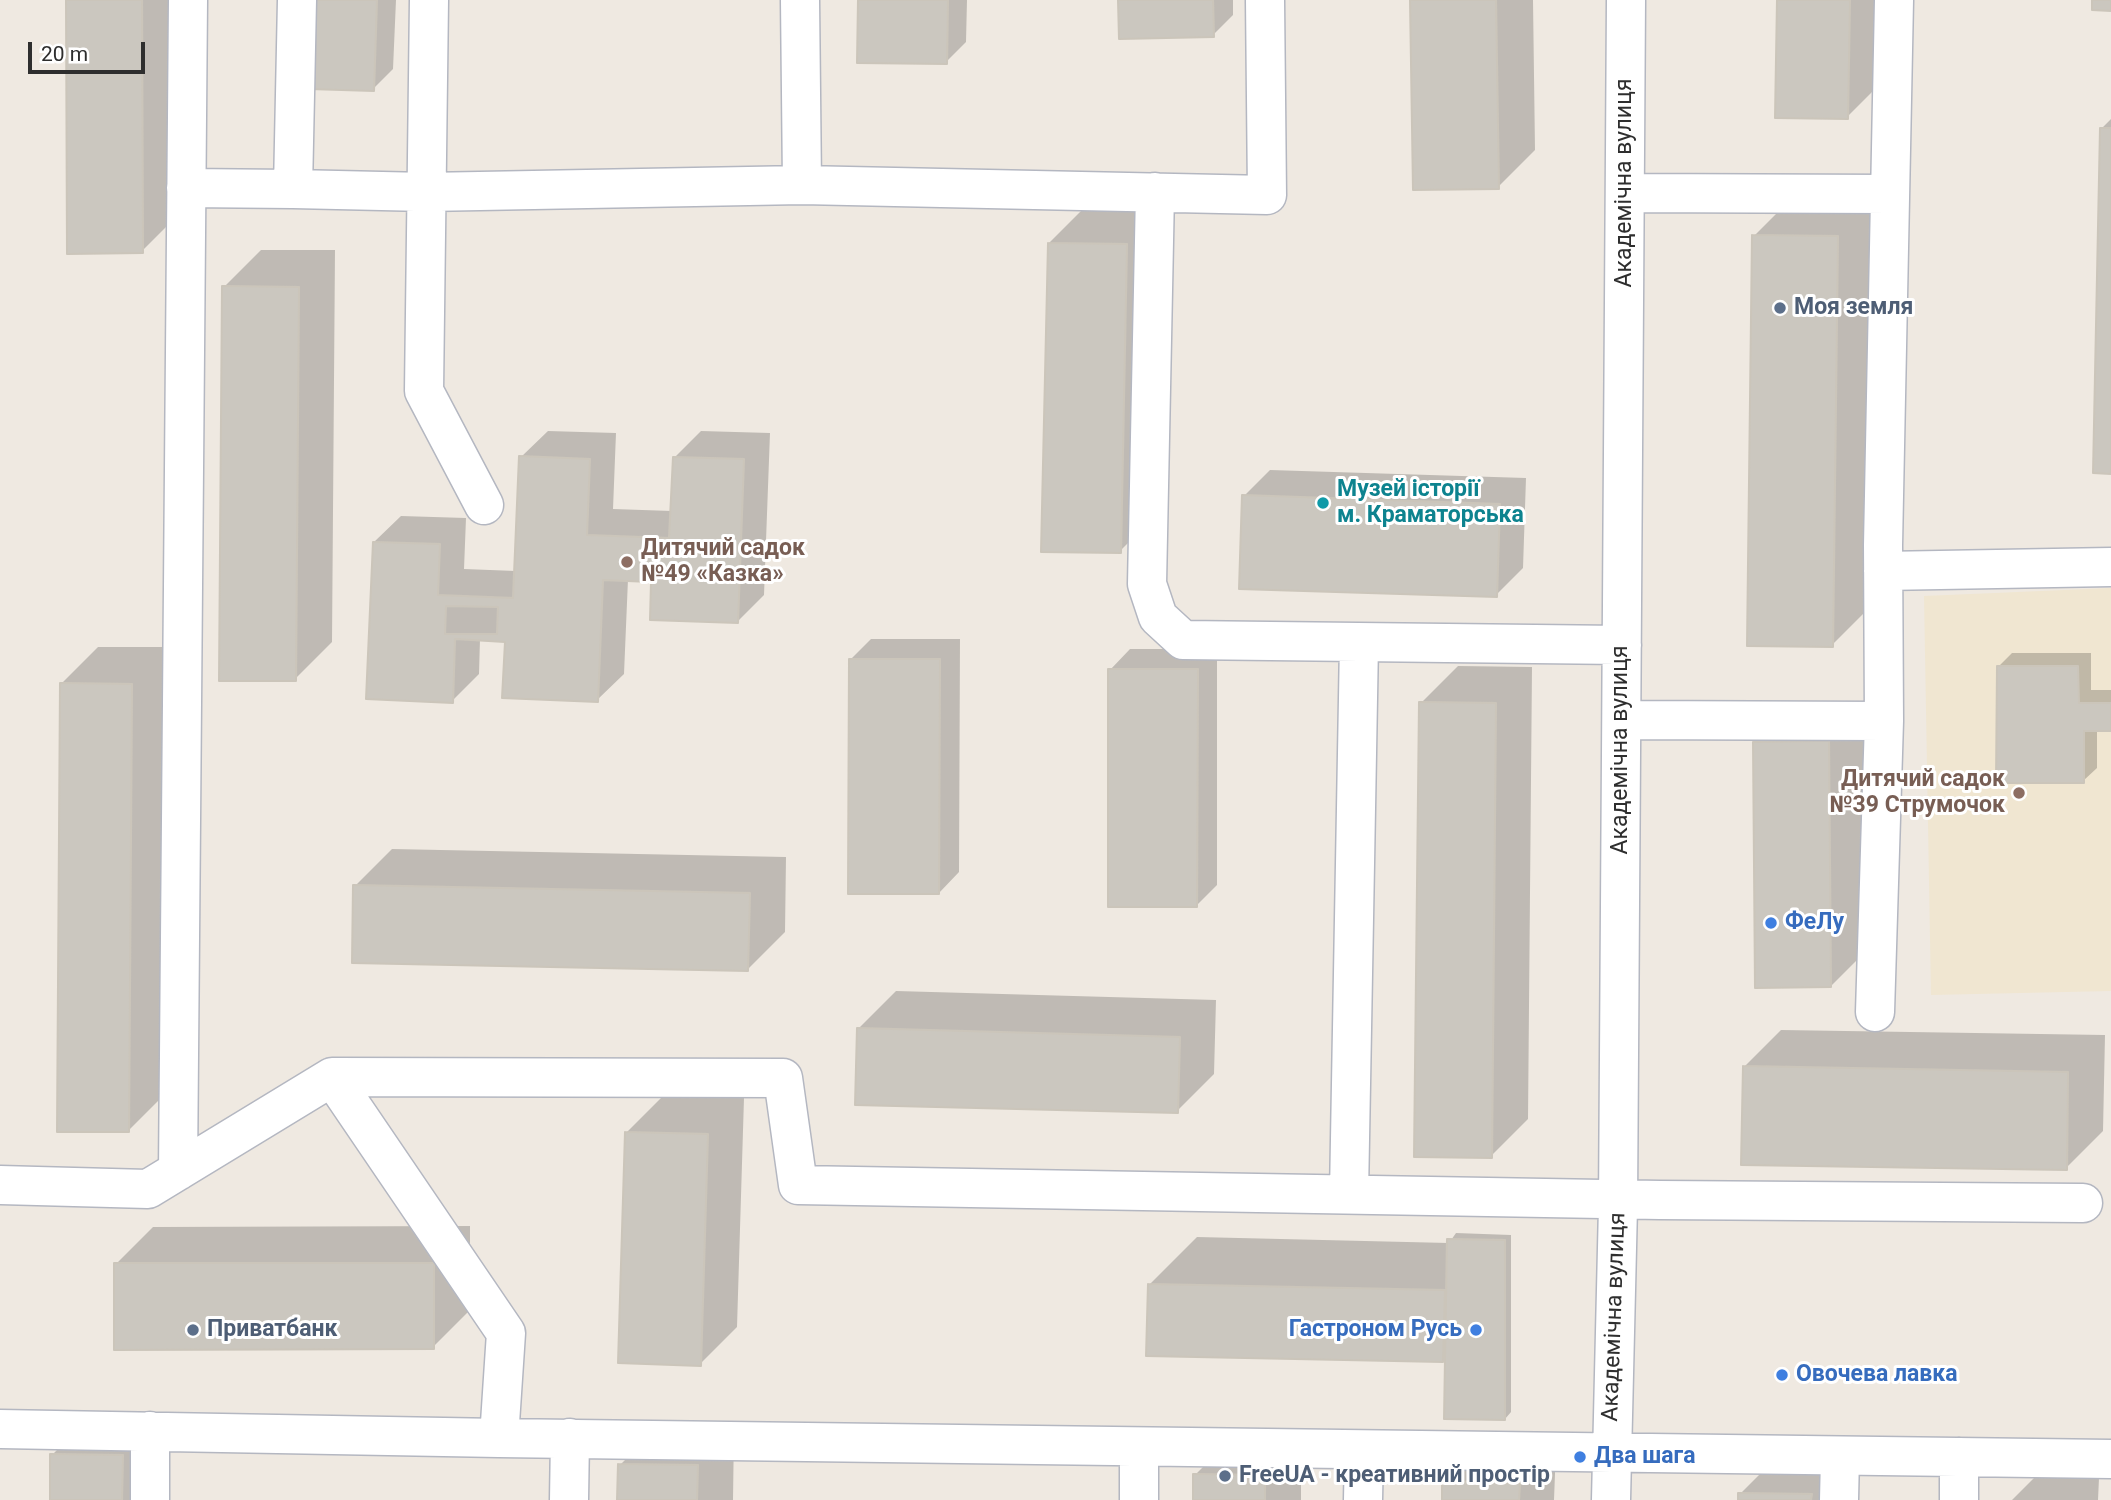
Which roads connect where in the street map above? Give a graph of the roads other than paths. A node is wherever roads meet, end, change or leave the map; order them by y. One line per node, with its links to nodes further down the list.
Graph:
1 (188, 0): 9 (street)
2 (297, 0): 10 (street)
3 (429, 0): 11 (street)
4 (800, 0): 8 (street)
5 (1265, 0): 12 (street)
6 (1626, 0): 13 (street, Академічна вулиця)
7 (1894, 0): 14 (street)
8 (802, 185): 11 (street); 12 (street)
9 (186, 188): 10 (street); 24 (street)
10 (293, 188): 11 (street)
11 (426, 192): 15 (street)
12 (1155, 192): 18 (street)
13 (1625, 193): 14 (street); 19 (street, Академічна вулиця)
14 (1890, 194): 17 (street)
15 (484, 505)
16 (2111, 567): 17 (street)
17 (1883, 571): 21 (street)
18 (1359, 643): 19 (street); 26 (street)
19 (1622, 645): 20 (street, Академічна вулиця)
20 (1622, 720): 21 (street); 27 (street, Академічна вулиця)
21 (1884, 721): 22 (street)
22 (1875, 1012)
23 (332, 1077): 24 (street); 26 (street); 31 (street)
24 (178, 1171): 25 (street)
25 (0, 1185)
26 (1349, 1194): 27 (street)
27 (1618, 1199): 28 (street); 35 (street, Академічна вулиця)
28 (2083, 1203)
29 (0, 1429): 30 (street)
30 (150, 1431): 31 (street); 39 (street)
31 (499, 1438): 32 (street)
32 (570, 1438): 33 (street); 40 (street)
33 (1139, 1447): 34 (street); 41 (street)
34 (1364, 1450): 35 (street); 42 (street)
35 (1611, 1452): 36 (street); 43 (street, Академічна вулиця)
36 (1840, 1457): 37 (street); 44 (street)
37 (1959, 1457): 38 (street); 45 (street)
38 (2111, 1459)
39 (150, 1500)
40 (569, 1500)
41 (1139, 1500)
42 (1363, 1500)
43 (1611, 1500)
44 (1839, 1500)
45 (1959, 1500)

